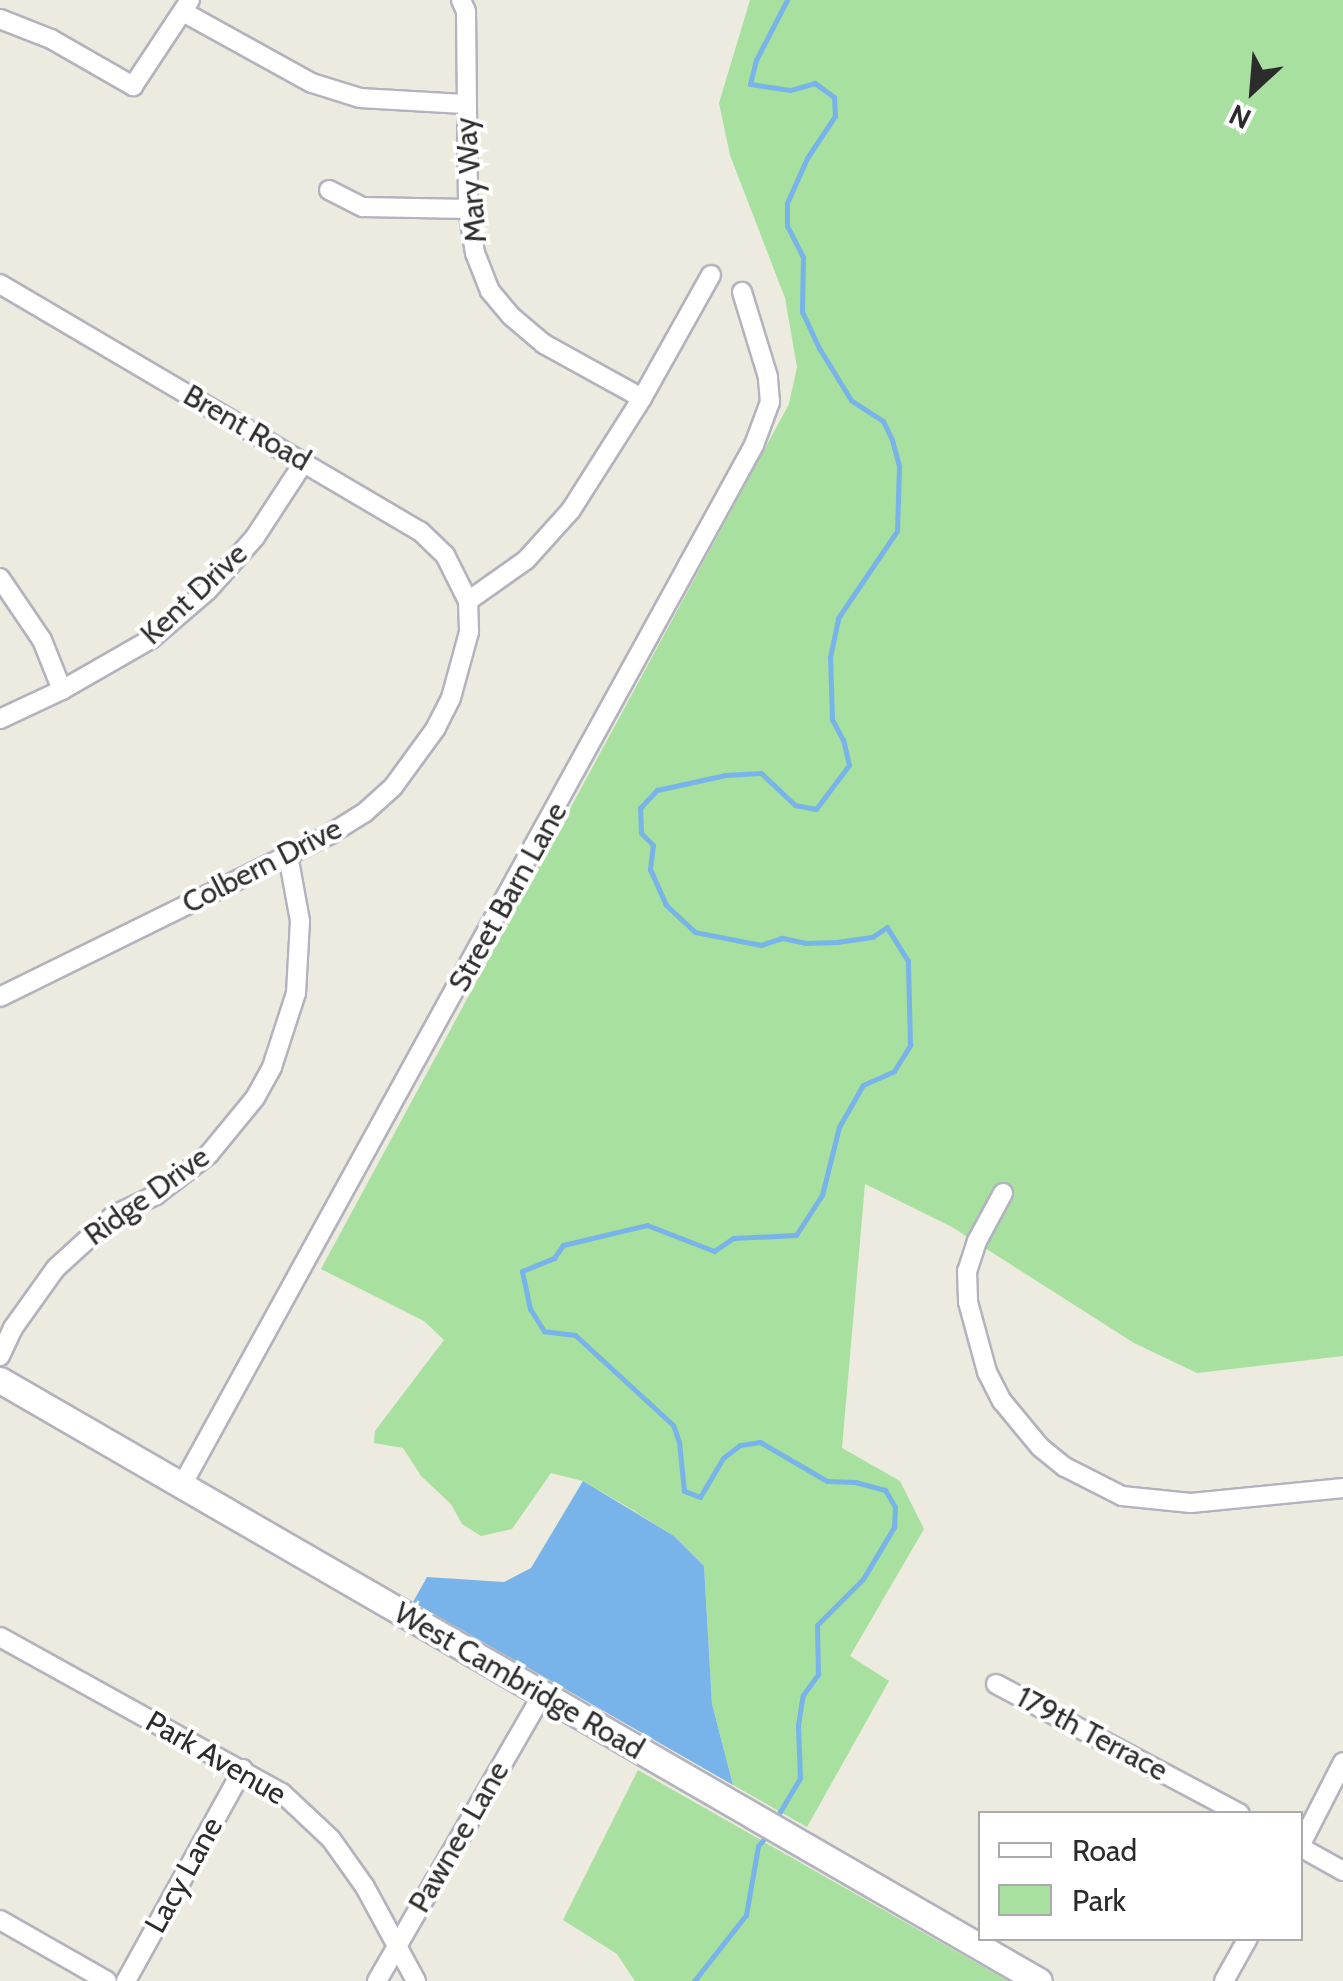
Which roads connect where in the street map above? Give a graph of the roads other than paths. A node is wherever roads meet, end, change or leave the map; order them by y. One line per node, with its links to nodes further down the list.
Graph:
1 (461, 0): 4 (street, Mary Way)
2 (187, 6): 3 (street); 4 (street)
3 (0, 19)
4 (464, 104): 6 (street, Mary Way)
5 (330, 190): 6 (street)
6 (468, 209): 10 (street, Mary Way)
7 (711, 276): 10 (street)
8 (0, 284): 11 (street, Brent Road)
9 (742, 292): 21 (street, Street Barn Lane)
10 (642, 398): 13 (street)
11 (304, 462): 13 (street, Brent Road); 14 (street, Kent Drive)
12 (0, 578): 14 (street)
13 (468, 600): 16 (street, Colbern Drive)
14 (62, 690): 15 (street, Kent Drive)
15 (0, 719)
16 (288, 855): 17 (street, Colbern Drive); 19 (street, Ridge Drive)
17 (0, 996)
18 (1003, 1193): 22 (street)
19 (0, 1356)
20 (0, 1380): 21 (street, West Cambridge Road)
21 (181, 1487): 25 (street, West Cambridge Road)
22 (1343, 1488)
23 (0, 1637): 27 (street, Park Avenue)
24 (996, 1684): 28 (street, 179th Terrace)
25 (543, 1694): 34 (street, Pawnee Lane); 39 (street, West Cambridge Road)
26 (1343, 1762): 29 (street)
27 (242, 1769): 34 (street, Park Avenue); 36 (street, Lacy Lane)
28 (1234, 1811)
29 (1303, 1840)
30 (1303, 1848): 31 (street)
31 (1343, 1872)
32 (0, 1920): 35 (street)
33 (1246, 1941): 40 (street)
34 (395, 1948): 37 (street, Pawnee Lane); 38 (street, Park Avenue)
35 (107, 1981)
36 (126, 1981)
37 (377, 1981)
38 (416, 1981)
39 (1039, 1981)
40 (1224, 1981)

